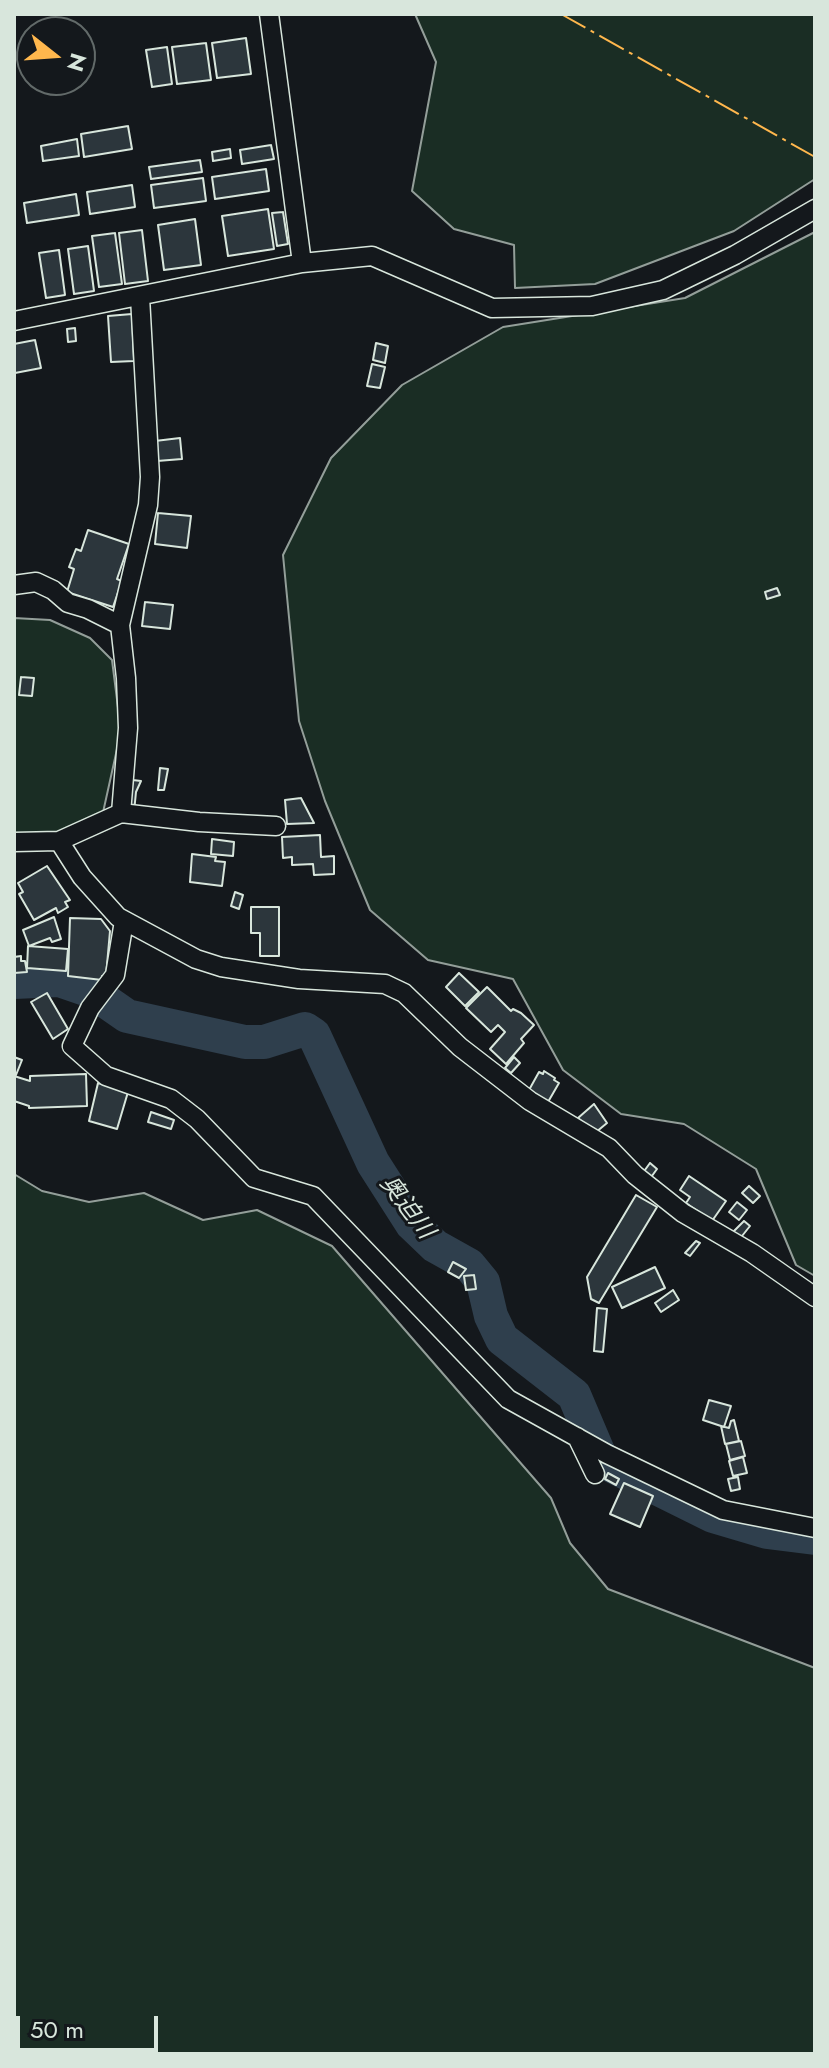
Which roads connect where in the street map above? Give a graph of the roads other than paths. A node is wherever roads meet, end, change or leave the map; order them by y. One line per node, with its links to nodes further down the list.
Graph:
1 (269, 14): 3 (street)
2 (815, 209): 3 (street)
3 (302, 263): 4 (street)
4 (140, 297): 5 (street); 7 (street)
5 (14, 321)
6 (14, 585): 7 (street)
7 (120, 625): 8 (street)
8 (121, 813): 9 (street); 10 (street)
9 (276, 826)
10 (59, 841): 11 (street); 12 (street)
11 (14, 842)
12 (124, 921): 13 (street); 14 (street)
13 (815, 1297)
14 (577, 1437): 15 (street); 16 (street)
15 (595, 1474)
16 (815, 1528)

